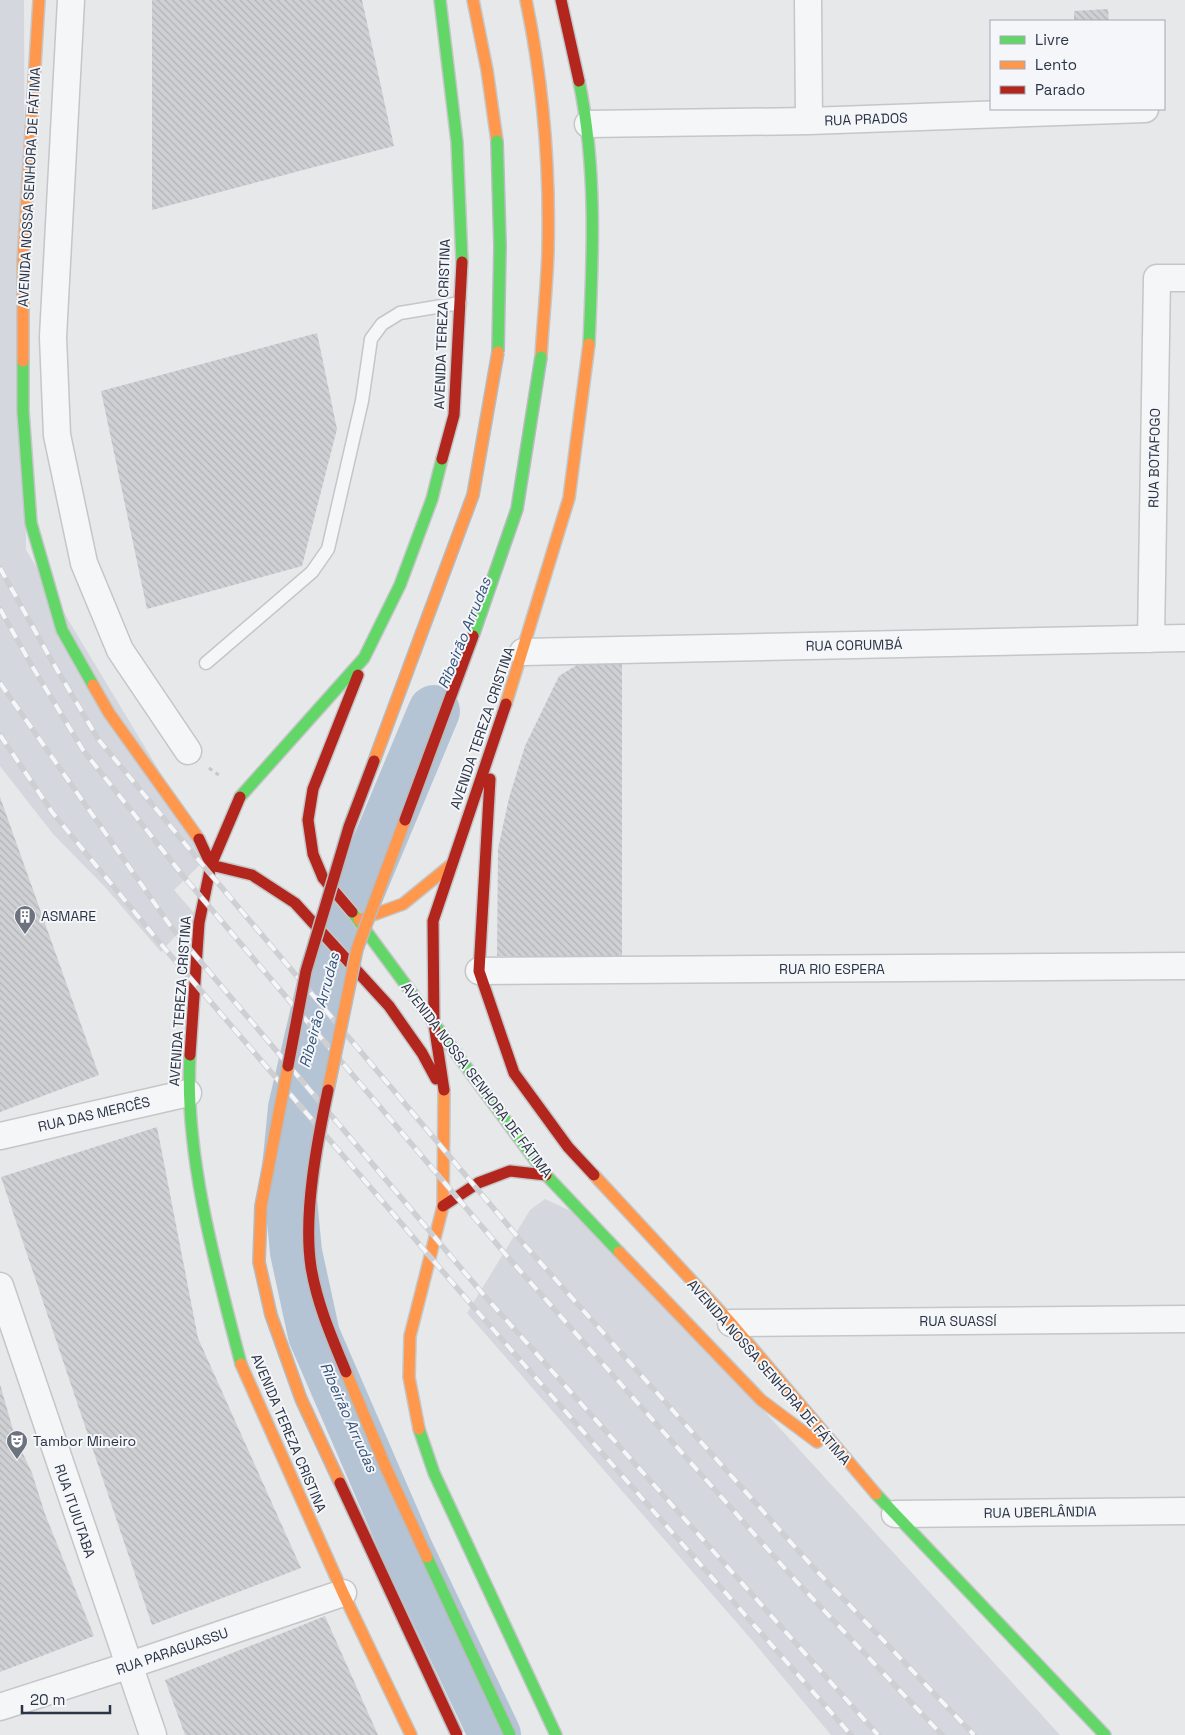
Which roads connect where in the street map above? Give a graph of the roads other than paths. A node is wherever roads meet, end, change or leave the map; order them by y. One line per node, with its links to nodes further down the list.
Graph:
1 (39, 0): 21 (main road, AVENIDA NOSSA SENHORA DE FÁTIMA)
2 (71, 0): 19 (street)
3 (440, 0): 12 (main road, AVENIDA TEREZA CRISTINA)
4 (473, 0): 42 (main road, AVENIDA TEREZA CRISTINA, bridge)
5 (526, 0): 43 (main road, bridge)
6 (561, 0): 10 (main road, AVENIDA TEREZA CRISTINA)
7 (808, 0): 9 (street)
8 (1117, 110): 9 (street, RUA PRADOS)
9 (809, 121): 10 (street, RUA PRADOS)
10 (588, 124): 15 (main road, AVENIDA TEREZA CRISTINA)
11 (1185, 278): 14 (street, RUA BOTAFOGO)
12 (460, 303): 16 (main road, AVENIDA TEREZA CRISTINA); 17 (lane)
13 (1185, 638): 14 (street, RUA CORUMBÁ)
14 (1150, 639): 15 (street, RUA CORUMBÁ)
15 (523, 652): 18 (main road, AVENIDA TEREZA CRISTINA)
16 (364, 658): 21 (main road, AVENIDA TEREZA CRISTINA); 22 (main road, AVENIDA NOSSA SENHORA DE FÁTIMA)
17 (206, 663)
18 (493, 743): 20 (main road, AVENIDA TEREZA CRISTINA); 24 (main road, AVENIDA NOSSA SENHORA DE FÁTIMA)
19 (188, 751)
20 (452, 864): 22 (main road); 25 (main road, AVENIDA TEREZA CRISTINA)
21 (210, 865): 26 (main road, AVENIDA TEREZA CRISTINA); 27 (main road)
22 (359, 920): 25 (main road, AVENIDA NOSSA SENHORA DE FÁTIMA)
23 (1185, 966): 24 (street, RUA RIO ESPERA)
24 (479, 971): 33 (main road, AVENIDA NOSSA SENHORA DE FÁTIMA)
25 (434, 1024): 27 (main road, AVENIDA TEREZA CRISTINA); 29 (main road, AVENIDA NOSSA SENHORA DE FÁTIMA)
26 (188, 1093): 28 (street, RUA DAS MERCÊS); 37 (main road, AVENIDA TEREZA CRISTINA)
27 (444, 1093): 30 (main road, AVENIDA TEREZA CRISTINA)
28 (0, 1136)
29 (546, 1175): 30 (main road); 34 (main road, AVENIDA NOSSA SENHORA DE FÁTIMA)
30 (443, 1206): 44 (main road, AVENIDA TEREZA CRISTINA)
31 (0, 1286): 38 (street, RUA ITUIUTABA)
32 (1185, 1320): 33 (street, RUA SUASSÍ)
33 (731, 1323): 34 (main road, AVENIDA NOSSA SENHORA DE FÁTIMA)
34 (854, 1470): 36 (main road, AVENIDA NOSSA SENHORA DE FÁTIMA)
35 (1185, 1511): 36 (street, RUA UBERLÂNDIA)
36 (895, 1514): 45 (main road, AVENIDA NOSSA SENHORA DE FÁTIMA)
37 (342, 1593): 38 (street, RUA PARAGUASSU); 41 (main road, AVENIDA TEREZA CRISTINA)
38 (128, 1666): 39 (street, RUA PARAGUASSU); 40 (street, RUA ITUIUTABA)
39 (0, 1707)
40 (153, 1735)
41 (411, 1735)
42 (457, 1735)
43 (510, 1735)
44 (556, 1735)
45 (1105, 1735)

